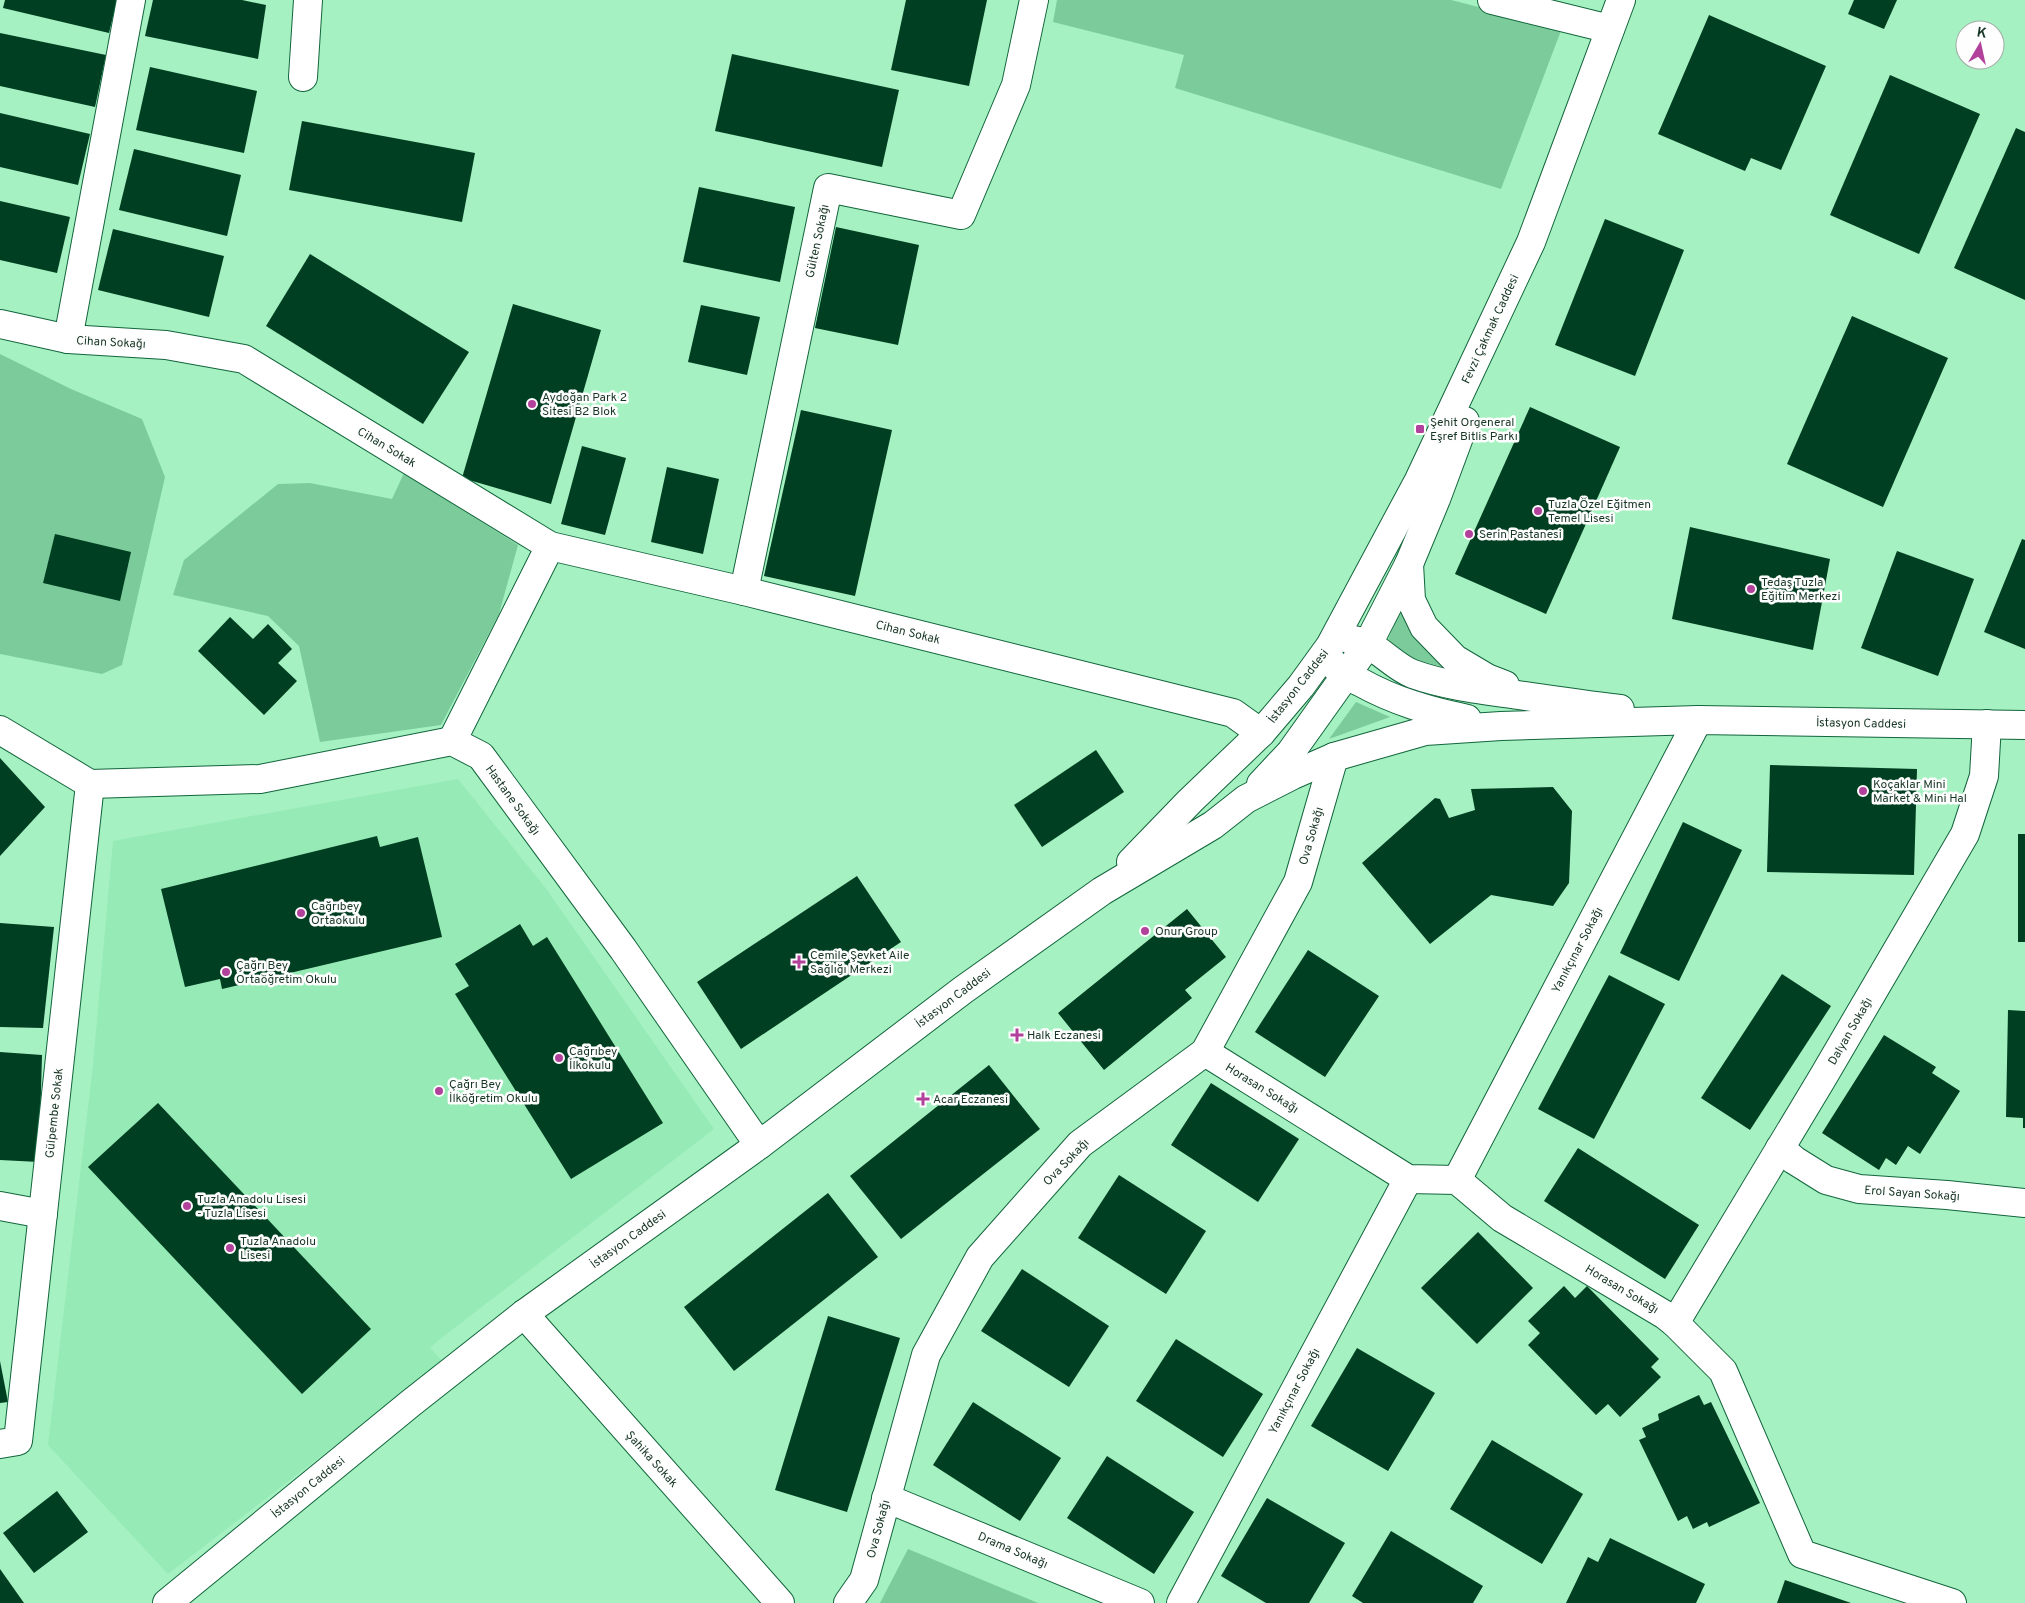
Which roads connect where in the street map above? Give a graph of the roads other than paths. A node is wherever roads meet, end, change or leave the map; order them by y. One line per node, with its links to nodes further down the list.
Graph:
1 (131, 0): 10 (street)
2 (308, 0): 7 (street)
3 (1034, 0): 14 (street, Gülten Sokağı)
4 (1492, 0): 6 (street)
5 (1622, 0): 6 (street, Fevzi Çakmak Caddesi)
6 (1610, 29): 8 (street, Fevzi Çakmak Caddesi)
7 (303, 77)
8 (1531, 242): 13 (street); 16 (street, Fevzi Çakmak Caddesi)
9 (0, 324): 10 (street, Cihan Sokağı)
10 (68, 339): 11 (street, Cihan Sokağı)
11 (222, 355): 12 (street, Cihan Sokak)
12 (550, 546): 14 (street, Cihan Sokak); 25 (street)
13 (1409, 564): 15 (street); 18 (street)
14 (744, 591): 24 (street, Cihan Sokak)
15 (1368, 644): 16 (street, İstasyon Caddesi); 17 (street); 18 (street, İstasyon Caddesi)
16 (1330, 646): 17 (street); 24 (street, İstasyon Caddesi)
17 (1345, 674): 22 (street); 28 (street)
18 (1542, 698): 19 (street, İstasyon Caddesi)
19 (1698, 720): 20 (street, İstasyon Caddesi); 22 (street, İstasyon Caddesi); 34 (street, Yanıkçınar Sokağı)
20 (1987, 724): 21 (street, İstasyon Caddesi); 32 (street, Dalyan Sokağı)
21 (2025, 725)
22 (1501, 726): 26 (street, İstasyon Caddesi)
23 (0, 730): 27 (street)
24 (1261, 733): 29 (street, İstasyon Caddesi)
25 (452, 741): 27 (street); 31 (street, Hastane Sokağı)
26 (1334, 757): 28 (street, İstasyon Caddesi); 30 (street, Ova Sokağı)
27 (90, 784): 37 (street, Gülpembe Sokak)
28 (1246, 799): 29 (street, İstasyon Caddesi)
29 (1102, 891): 31 (street, İstasyon Caddesi)
30 (1205, 1052): 33 (street, Horasan Sokağı); 41 (street, Ova Sokağı)
31 (760, 1145): 38 (street, İstasyon Caddesi)
32 (1780, 1148): 35 (street, Erol Sayan Sokağı); 39 (street, Dalyan Sokağı)
33 (1408, 1179): 34 (street); 46 (street, Yanıkçınar Sokağı)
34 (1457, 1180): 39 (street, Horasan Sokağı)
35 (2025, 1203)
36 (0, 1206): 37 (street)
37 (43, 1214): 40 (street, Gülpembe Sokak)
38 (524, 1314): 42 (street, İstasyon Caddesi); 43 (street, Şahika Sokak)
39 (1675, 1323): 47 (street, Horasan Sokağı)
40 (9, 1442)
41 (886, 1498): 44 (street, Ova Sokağı); 45 (street, Drama Sokağı)
42 (167, 1603)
43 (780, 1603)
44 (848, 1603)
45 (1140, 1603)
46 (1180, 1603)
47 (1952, 1603)

